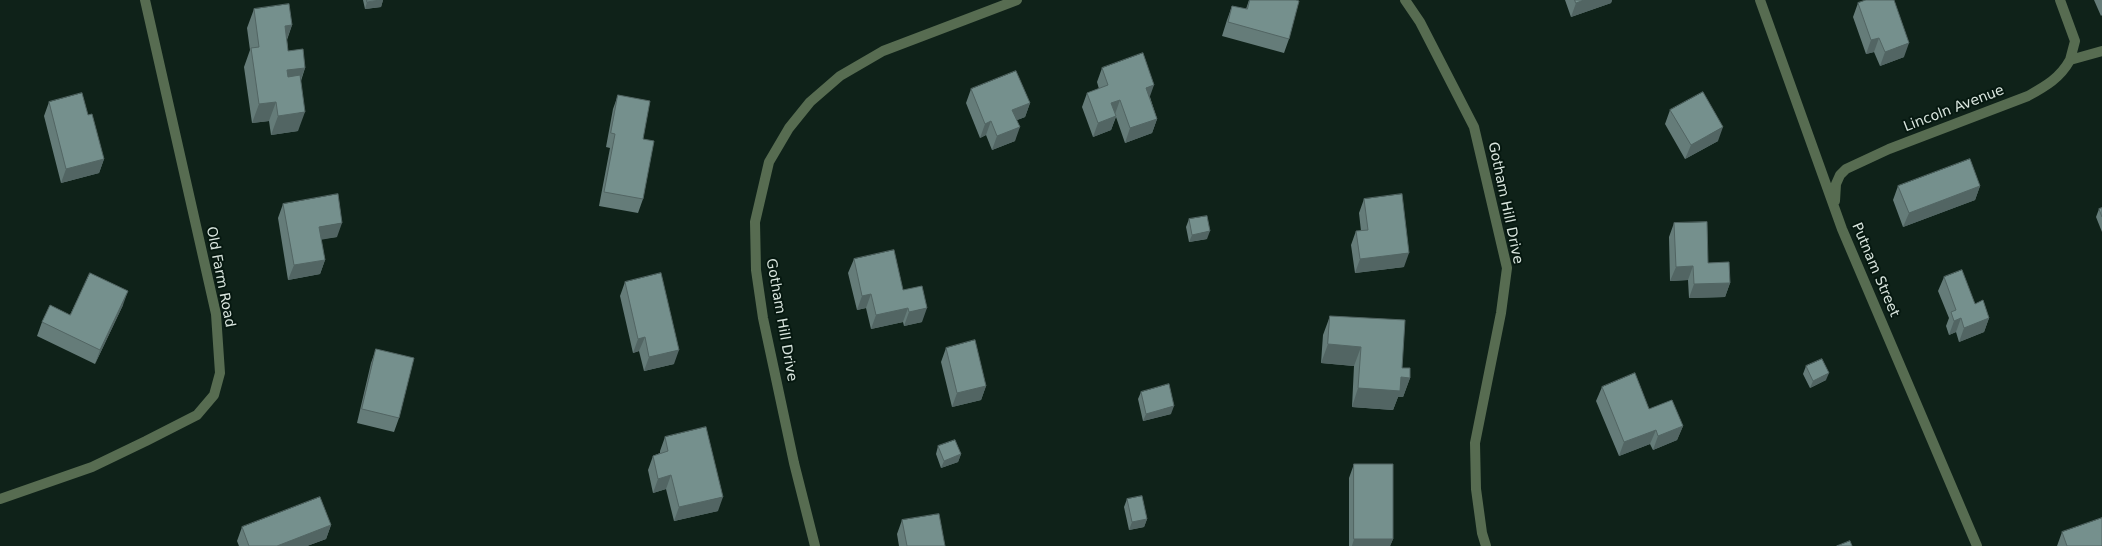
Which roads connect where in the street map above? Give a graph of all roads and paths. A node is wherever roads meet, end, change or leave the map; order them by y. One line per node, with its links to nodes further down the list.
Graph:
1 (145, 0): 9 (street, Old Farm Road)
2 (1017, 0): 10 (street, Gotham Hill Drive)
3 (1405, 0): 11 (street, Gotham Hill Drive)
4 (1760, 0): 8 (street, Putnam Street)
5 (2060, 0): 7 (street)
6 (2102, 51): 7 (street)
7 (2070, 60): 8 (street, Lincoln Avenue)
8 (1835, 207): 12 (street, Putnam Street)
9 (0, 498)
10 (815, 546)
11 (1486, 546)
12 (1977, 546)

